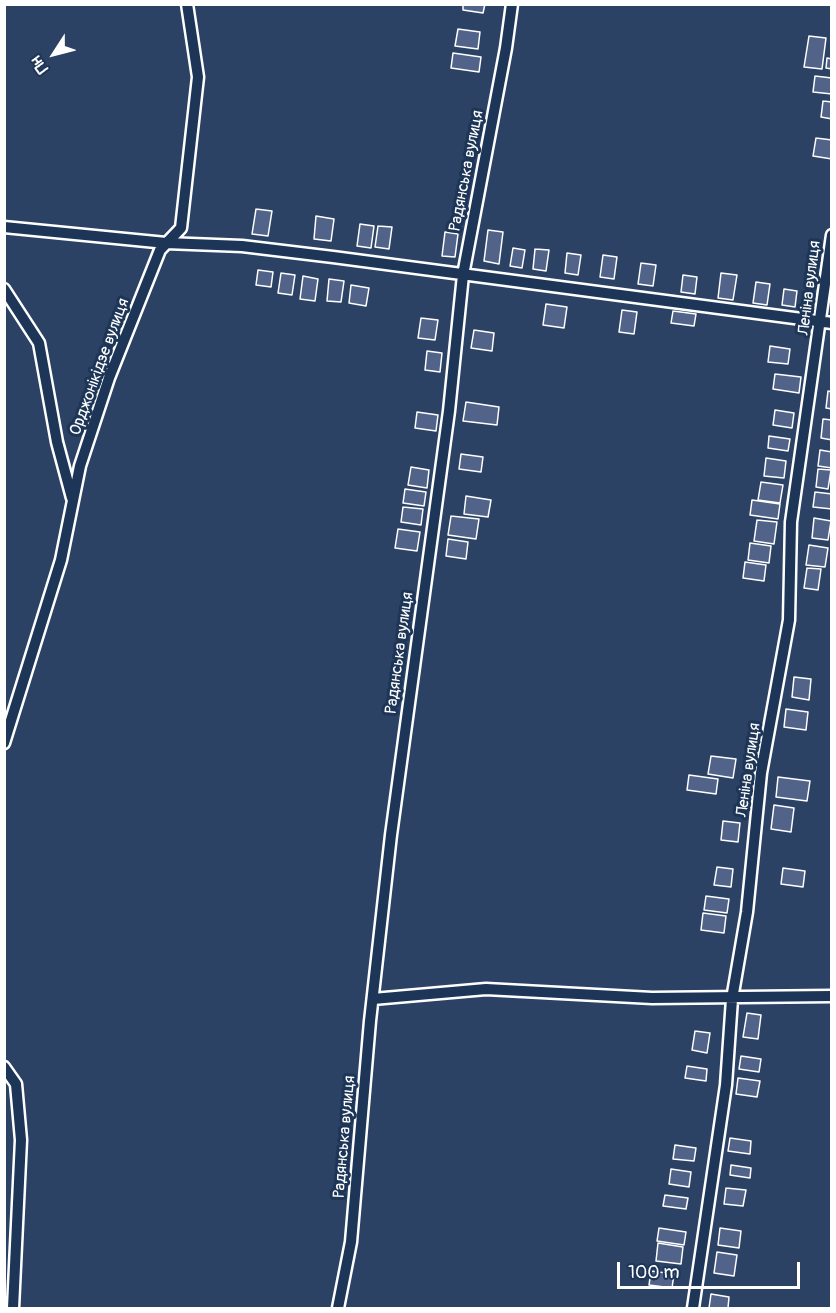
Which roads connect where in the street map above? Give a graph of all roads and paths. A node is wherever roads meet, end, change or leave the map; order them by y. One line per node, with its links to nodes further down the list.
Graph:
1 (187, 4): 5 (street, Орджонікідзе вулиця)
2 (512, 4): 6 (street, Радянська вулиця)
3 (4, 228): 5 (street)
4 (831, 235): 8 (street, Леніна вулиця)
5 (166, 243): 6 (street); 9 (street, Орджонікідзе вулиця)
6 (463, 275): 8 (street); 12 (street, Радянська вулиця)
7 (4, 289): 9 (street)
8 (826, 322): 13 (street, Леніна вулиця)
9 (73, 501): 10 (street, Орджонікідзе вулиця)
10 (4, 743)
11 (831, 996): 13 (street)
12 (373, 999): 13 (street); 16 (street, Радянська вулиця)
13 (732, 999): 17 (street, Леніна вулиця)
14 (4, 1066): 15 (street)
15 (13, 1308)
16 (338, 1308)
17 (693, 1308)

